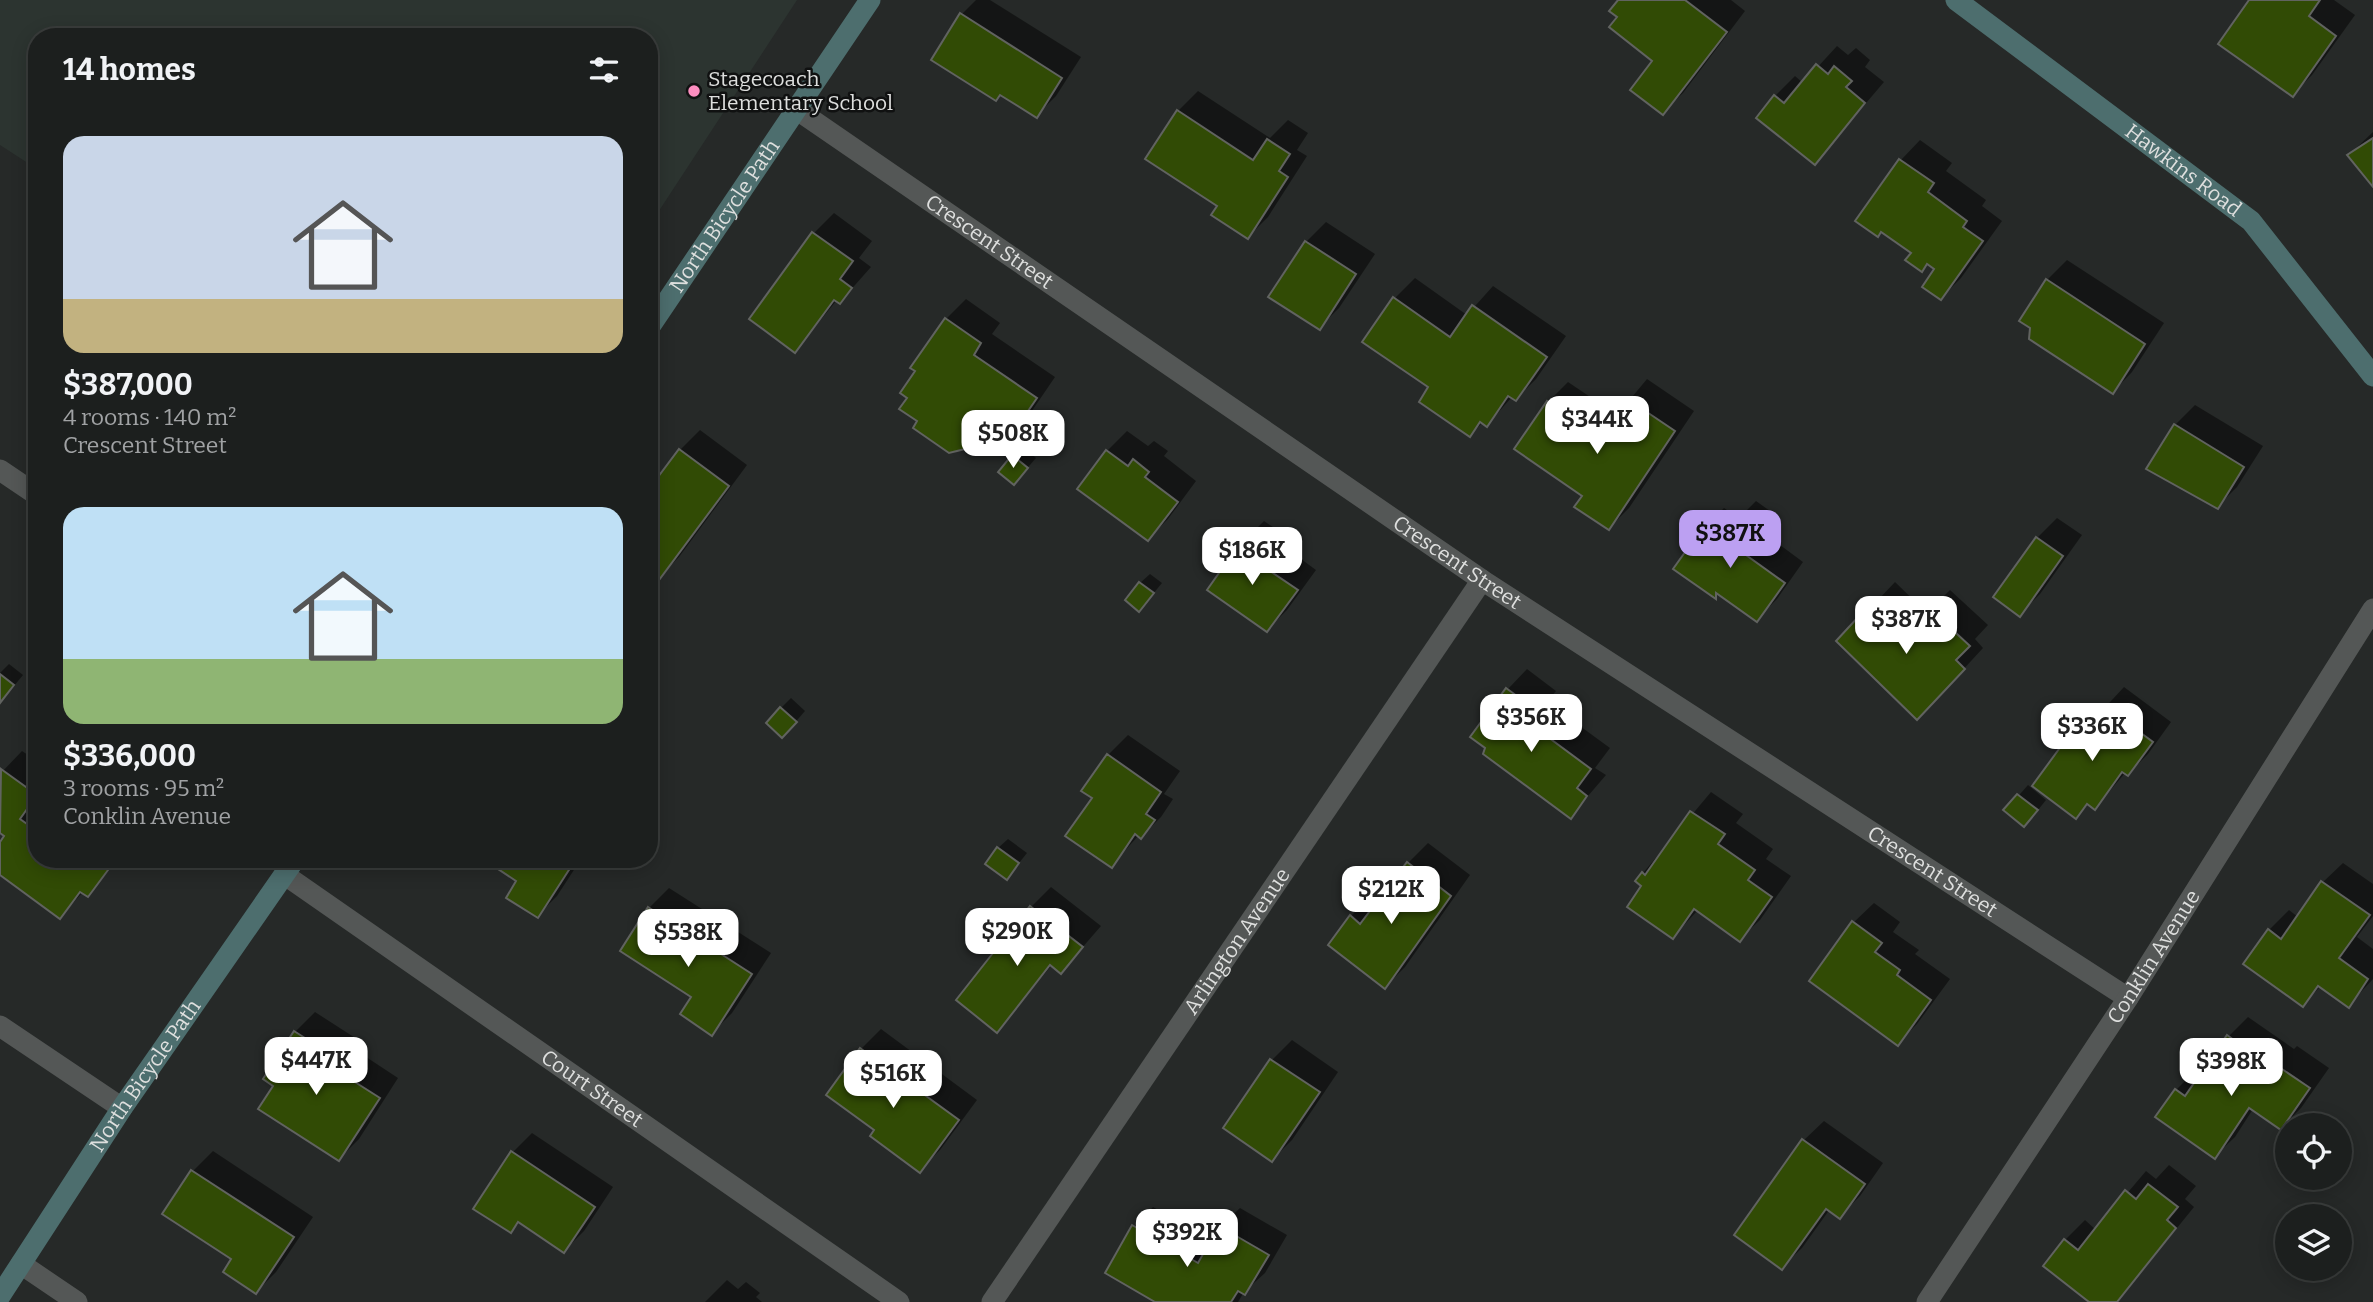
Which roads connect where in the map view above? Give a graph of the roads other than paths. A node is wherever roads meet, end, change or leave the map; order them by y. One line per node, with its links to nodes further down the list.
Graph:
1 (870, 0): 3 (street, North Bicycle Path)
2 (1956, 0): 5 (street, Hawkins Road)
3 (799, 111): 4 (street, North Bicycle Path); 8 (street, Crescent Street)
4 (658, 315)
5 (2373, 376)
6 (0, 470): 7 (street)
7 (28, 489)
8 (1482, 580): 12 (street, Crescent Street); 19 (street, Arlington Avenue)
9 (2373, 609): 12 (street, Conklin Avenue)
10 (289, 868): 14 (street, North Bicycle Path)
11 (291, 868): 18 (street, Court Street)
12 (2128, 998): 20 (street, Conklin Avenue)
13 (0, 1026): 14 (street)
14 (122, 1108): 15 (street, North Bicycle Path)
15 (21, 1264): 16 (street, North Bicycle Path); 17 (street)
16 (0, 1296)
17 (77, 1302)
18 (899, 1302)
19 (992, 1302)
20 (1927, 1302)

